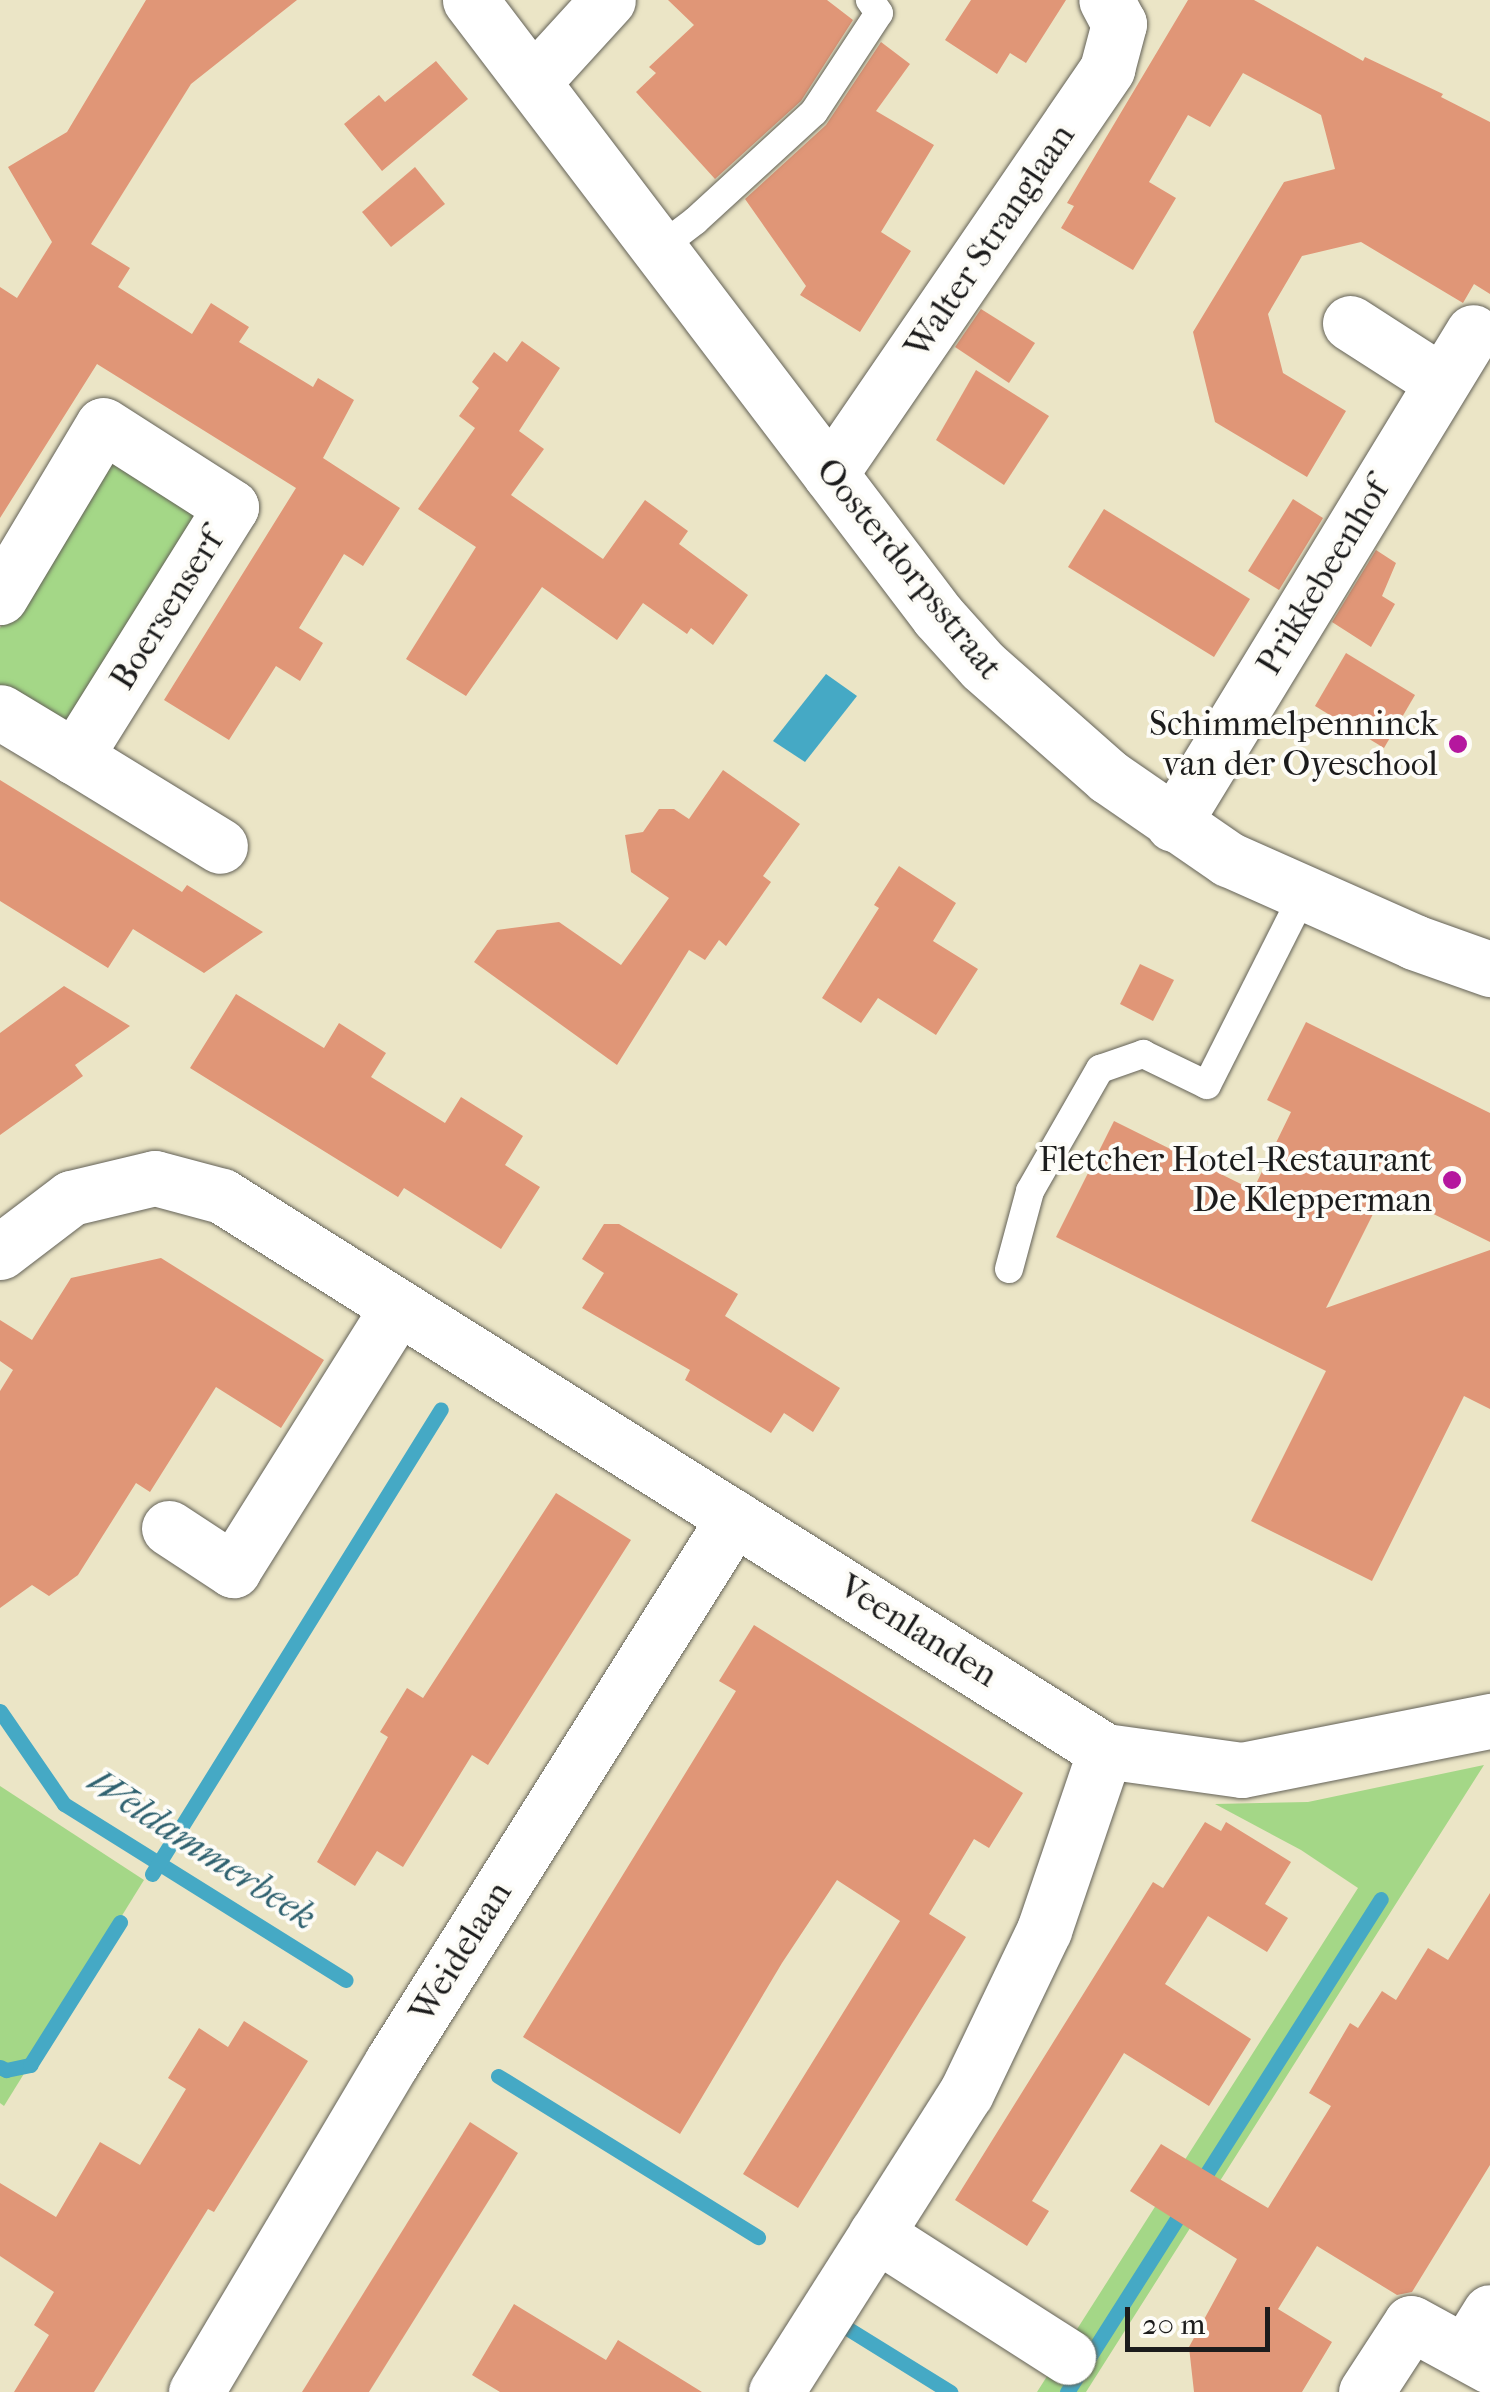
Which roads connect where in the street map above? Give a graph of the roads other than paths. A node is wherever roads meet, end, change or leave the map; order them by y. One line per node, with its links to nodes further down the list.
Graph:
1 (470, 0): 5 (street, Oosterdorpsstraat)
2 (608, 0): 5 (street)
3 (870, 0): 6 (lane)
4 (1106, 0): 10 (street, Walter Stranglaan)
5 (532, 82): 6 (street, Oosterdorpsstraat)
6 (657, 250): 10 (street, Oosterdorpsstraat)
7 (1350, 324): 9 (street)
8 (1473, 332): 9 (street, Prikkebeenhof)
9 (1442, 382): 14 (street, Prikkebeenhof)
10 (830, 474): 14 (street, Oosterdorpsstraat)
11 (0, 597): 13 (street, Boersenserf)
12 (0, 712): 13 (street)
13 (75, 757): 15 (street)
14 (1173, 824): 16 (street, Oosterdorpsstraat)
15 (220, 846)
16 (1303, 895): 17 (street, Oosterdorpsstraat); 19 (lane)
17 (1490, 969)
18 (0, 1252): 20 (street, Veenlanden)
19 (1009, 1268)
20 (398, 1306): 21 (street, Veenlanden); 22 (street)
21 (734, 1518): 24 (street, Veenlanden); 28 (street, Weidelaan)
22 (169, 1528)
23 (1490, 1721): 24 (street, Veenlanden)
24 (1106, 1751): 25 (street)
25 (876, 2234): 27 (street); 29 (street)
26 (1482, 2343): 30 (street)
27 (1068, 2358)
28 (196, 2392)
29 (776, 2392)
30 (1366, 2392)

